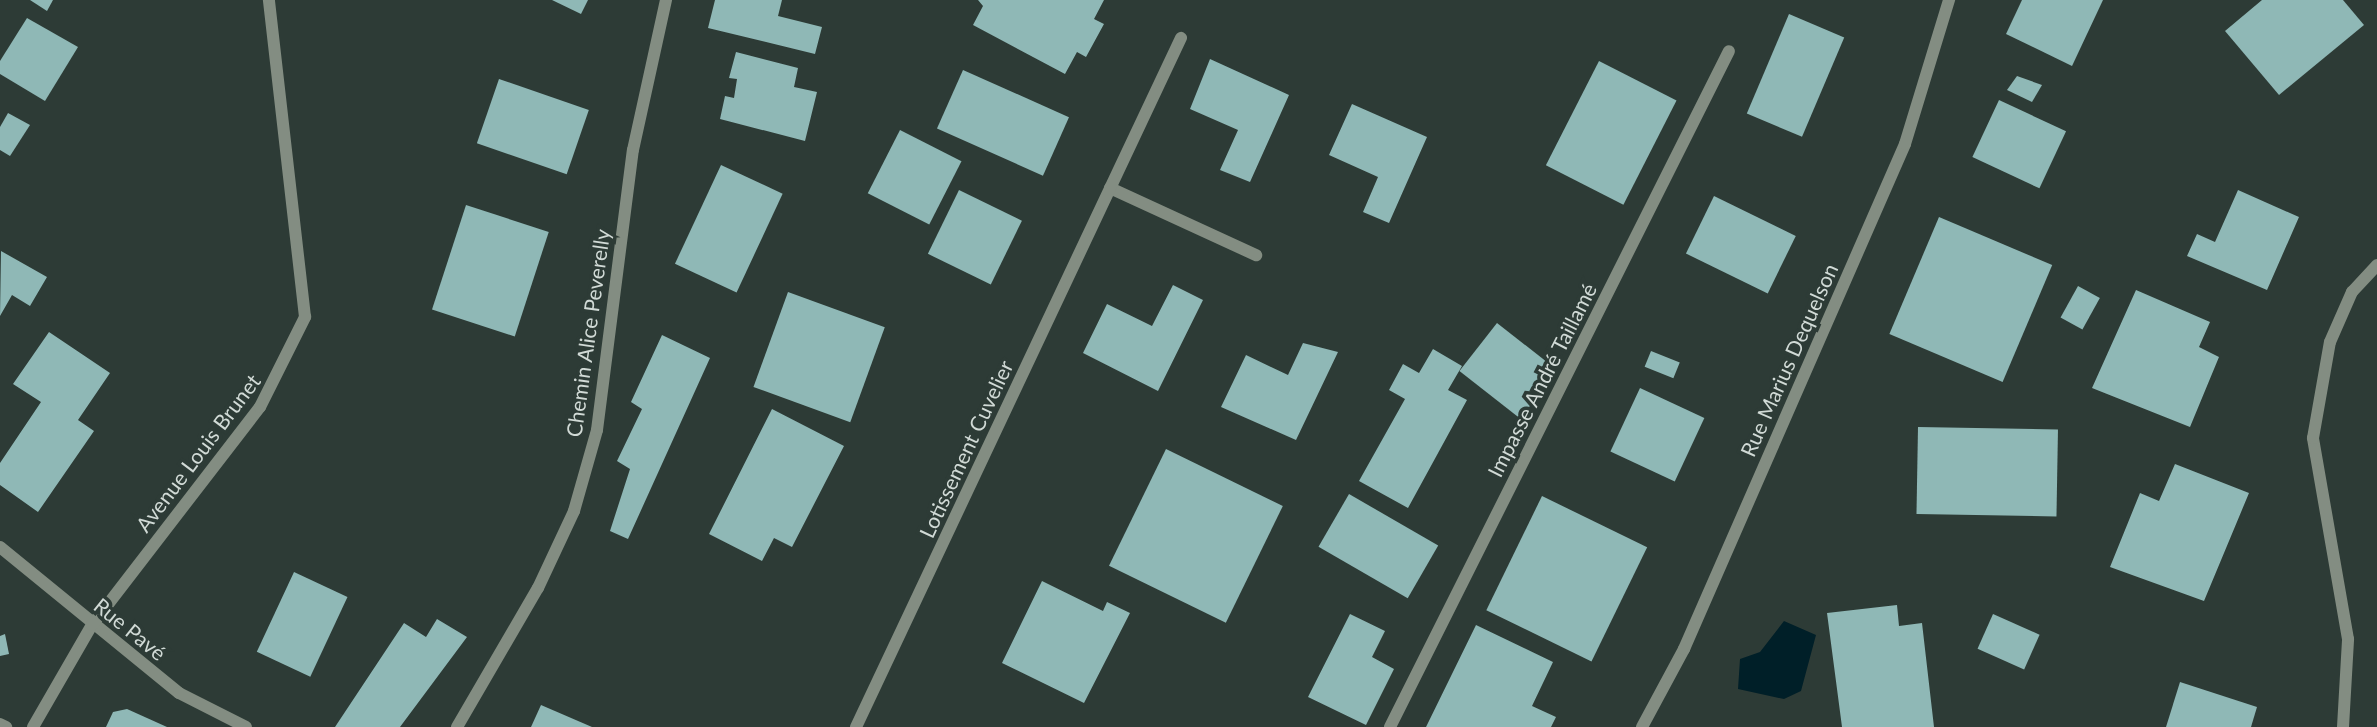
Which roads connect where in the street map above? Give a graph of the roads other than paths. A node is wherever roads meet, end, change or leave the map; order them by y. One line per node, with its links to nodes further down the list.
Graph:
1 (269, 0): 10 (street, Avenue Louis Brunet)
2 (666, 0): 15 (street, Chemin Alice Peverelly)
3 (1949, 0): 18 (street, Rue Marius Dequelson)
4 (1181, 38): 6 (street, Lotissement Cuvelier)
5 (1729, 51): 17 (street, Impasse André Taillamé)
6 (1110, 188): 7 (street); 16 (street, Lotissement Cuvelier)
7 (1256, 255)
8 (2377, 265): 19 (street)
9 (0, 547): 10 (street, Rue Pavé)
10 (92, 625): 13 (street, Avenue Louis Brunet); 14 (street, Rue Pavé)
11 (0, 724): 12 (street)
12 (6, 727)
13 (33, 727)
14 (246, 727)
15 (457, 727)
16 (856, 727)
17 (1390, 727)
18 (1642, 727)
19 (2343, 727)

